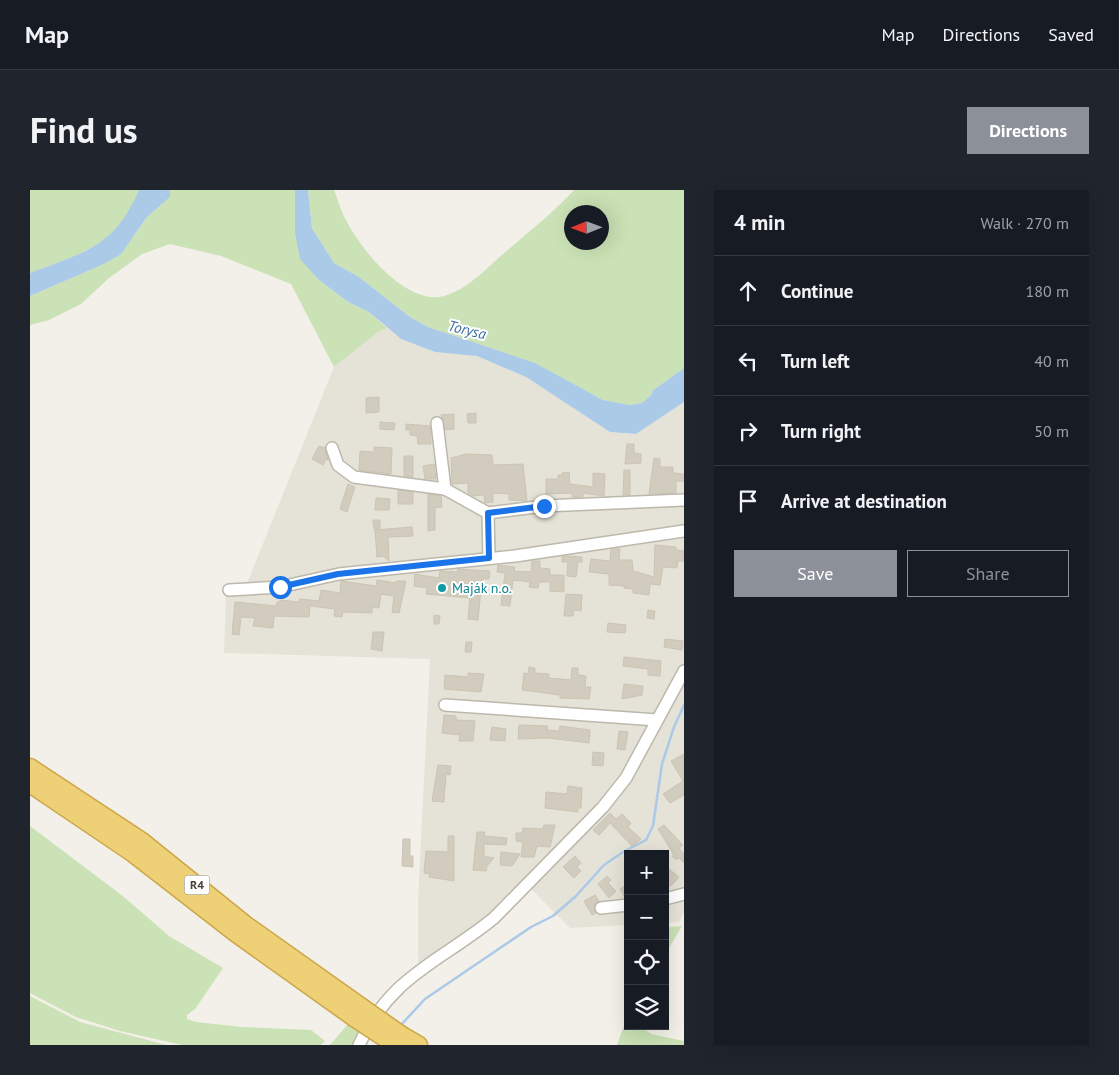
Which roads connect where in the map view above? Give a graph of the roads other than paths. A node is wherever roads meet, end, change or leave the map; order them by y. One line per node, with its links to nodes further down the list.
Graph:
1 (437, 423): 3 (street)
2 (332, 448): 3 (street)
3 (445, 489): 5 (street)
4 (684, 500): 5 (street)
5 (488, 513): 7 (street)
6 (684, 531): 7 (street)
7 (489, 558): 8 (street)
8 (229, 590)
9 (684, 671): 11 (street)
10 (445, 705): 11 (street)
11 (657, 720): 20 (street)
12 (30, 767): 18 (highway, R4)
13 (30, 784): 18 (highway, R4)
14 (684, 894): 15 (street)
15 (669, 898)
16 (624, 905): 17 (street)
17 (601, 908)
18 (358, 1012): 19 (highway, R4, bridge)
19 (398, 1041): 21 (highway, R4)
20 (359, 1045)
21 (419, 1045)

